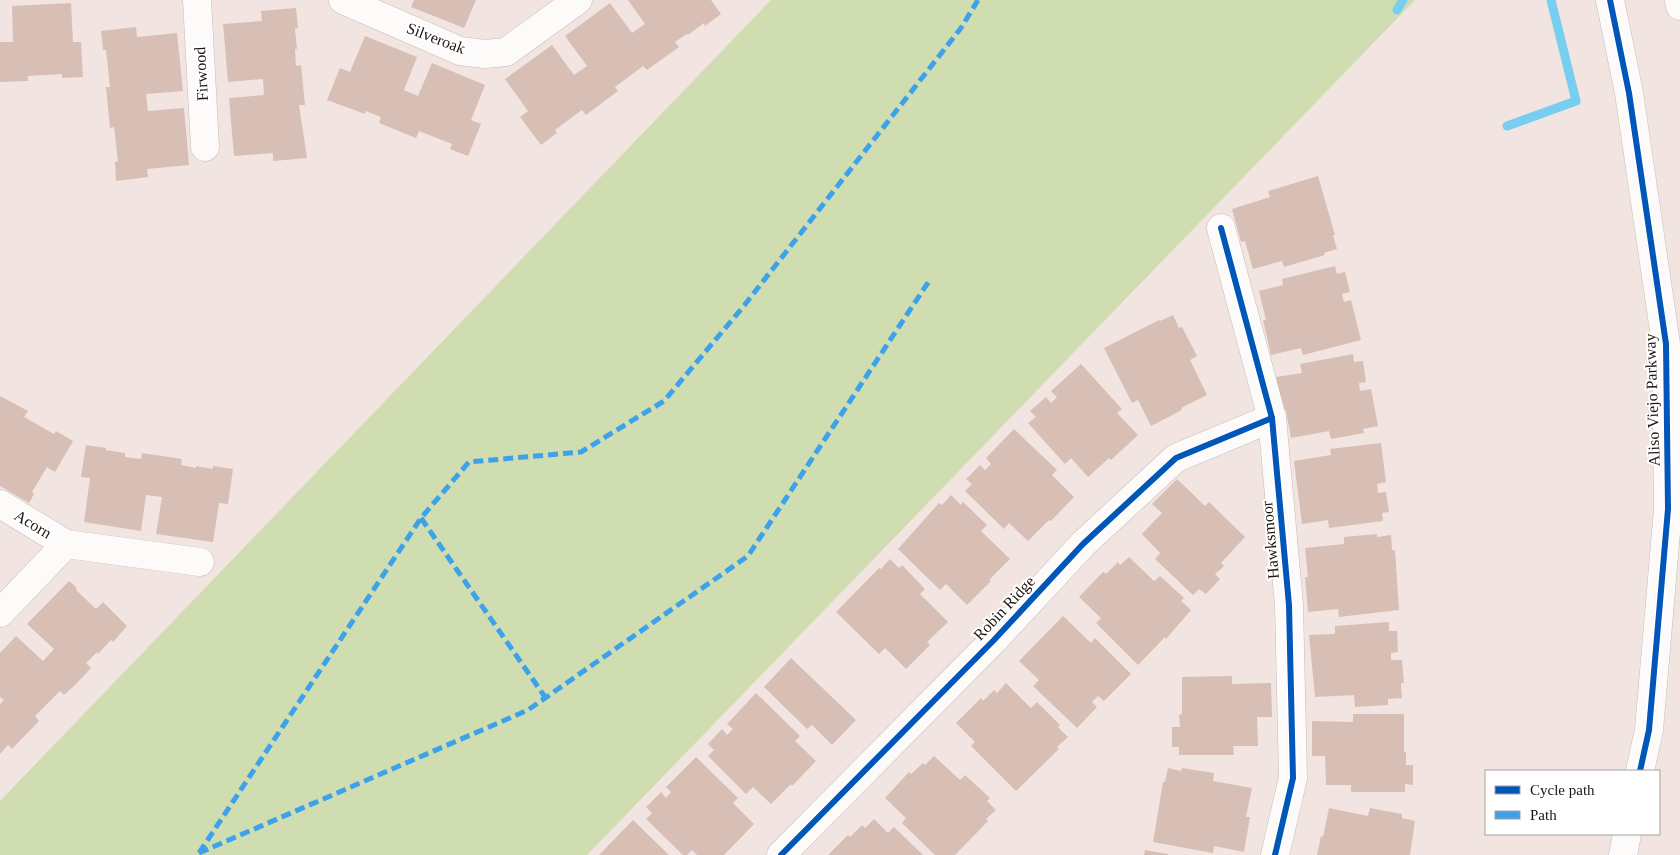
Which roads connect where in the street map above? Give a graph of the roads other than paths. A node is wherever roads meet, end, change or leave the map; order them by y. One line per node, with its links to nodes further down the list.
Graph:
1 (196, 0): 7 (street, Firwood)
2 (343, 0): 3 (street, Silveroak)
3 (578, 0)
4 (1610, 0): 14 (street, Aliso Viejo Parkway)
5 (1679, 0): 6 (street)
6 (1680, 6)
7 (205, 147)
8 (1221, 228): 9 (street, Hawksmoor)
9 (1272, 418): 16 (street, Robin Ridge); 17 (street, Hawksmoor)
10 (0, 504): 11 (street, Acorn)
11 (66, 544): 12 (street); 13 (street)
12 (200, 562)
13 (0, 613)
14 (1640, 770)
15 (1628, 835): 18 (street)
16 (781, 855)
17 (1275, 855)
18 (1623, 855)

